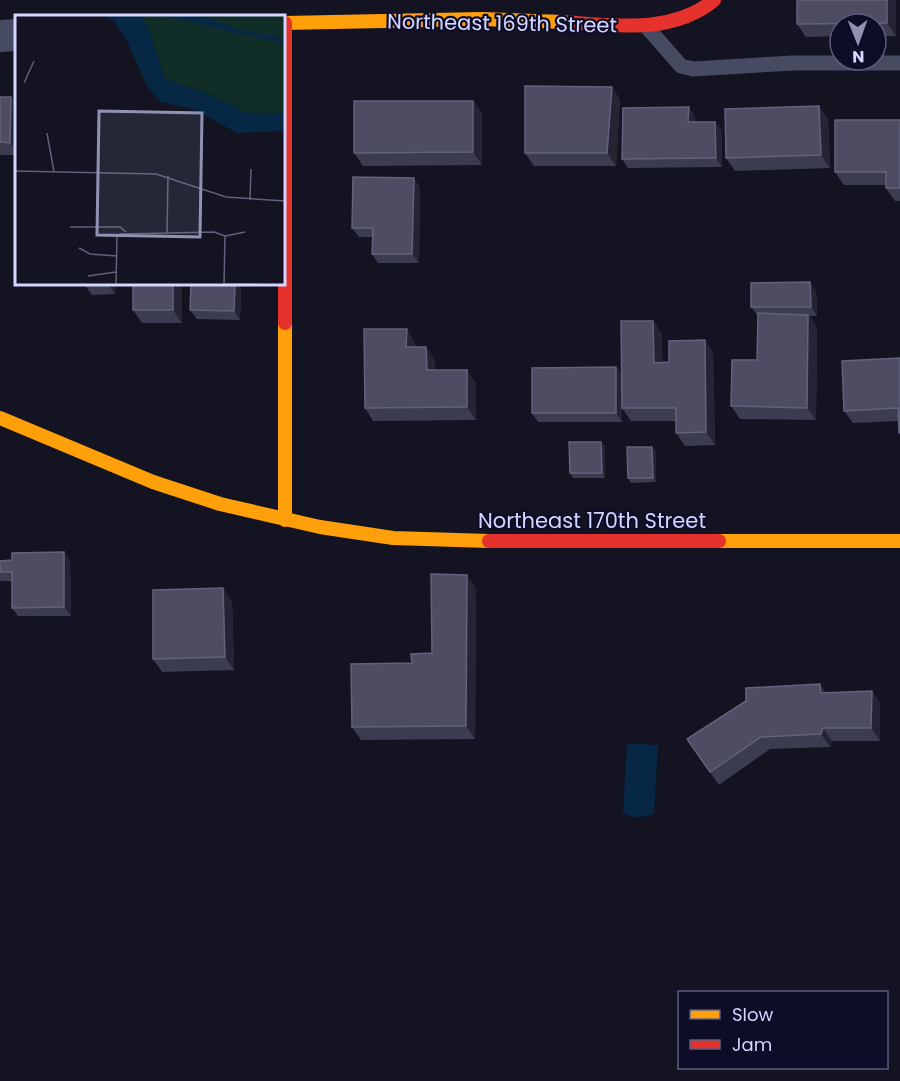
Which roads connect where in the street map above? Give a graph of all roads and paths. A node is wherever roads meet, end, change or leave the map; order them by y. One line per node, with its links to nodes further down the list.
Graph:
1 (714, 0): 3 (street, Northeast 169th Street)
2 (285, 23): 3 (street, Northeast 169th Street)
3 (645, 26): 6 (lane)
4 (15, 35): 5 (street)
5 (0, 36)
6 (900, 63)
7 (285, 285): 9 (street)
8 (0, 418): 9 (street, Northeast 170th Street)
9 (285, 520): 10 (street, Northeast 170th Street)
10 (900, 541)

